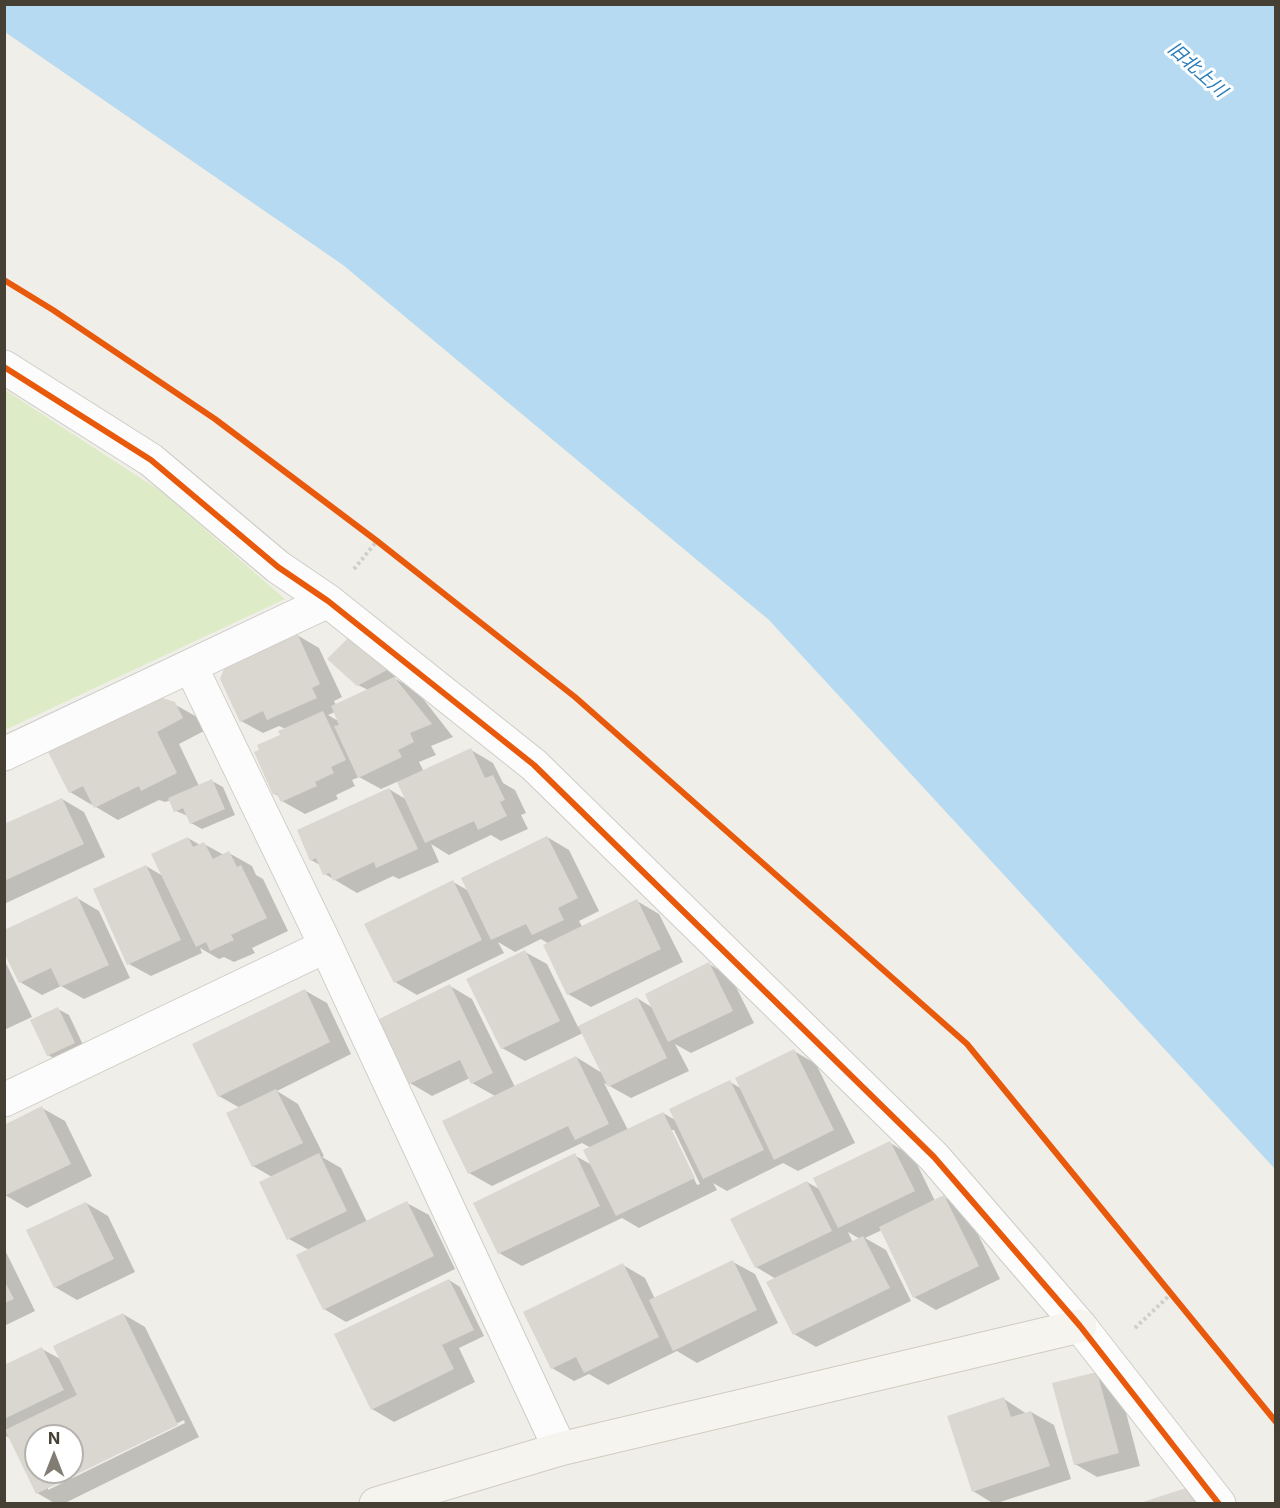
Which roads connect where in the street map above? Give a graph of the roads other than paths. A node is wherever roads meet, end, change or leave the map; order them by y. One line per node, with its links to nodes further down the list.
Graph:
1 (4, 367): 2 (street)
2 (328, 601): 3 (street); 7 (street)
3 (191, 667): 4 (street); 5 (street)
4 (4, 754)
5 (326, 946): 6 (street); 8 (street)
6 (4, 1100)
7 (1080, 1326): 8 (street); 10 (street)
8 (561, 1449): 9 (street)
9 (376, 1503)
10 (1219, 1503)

